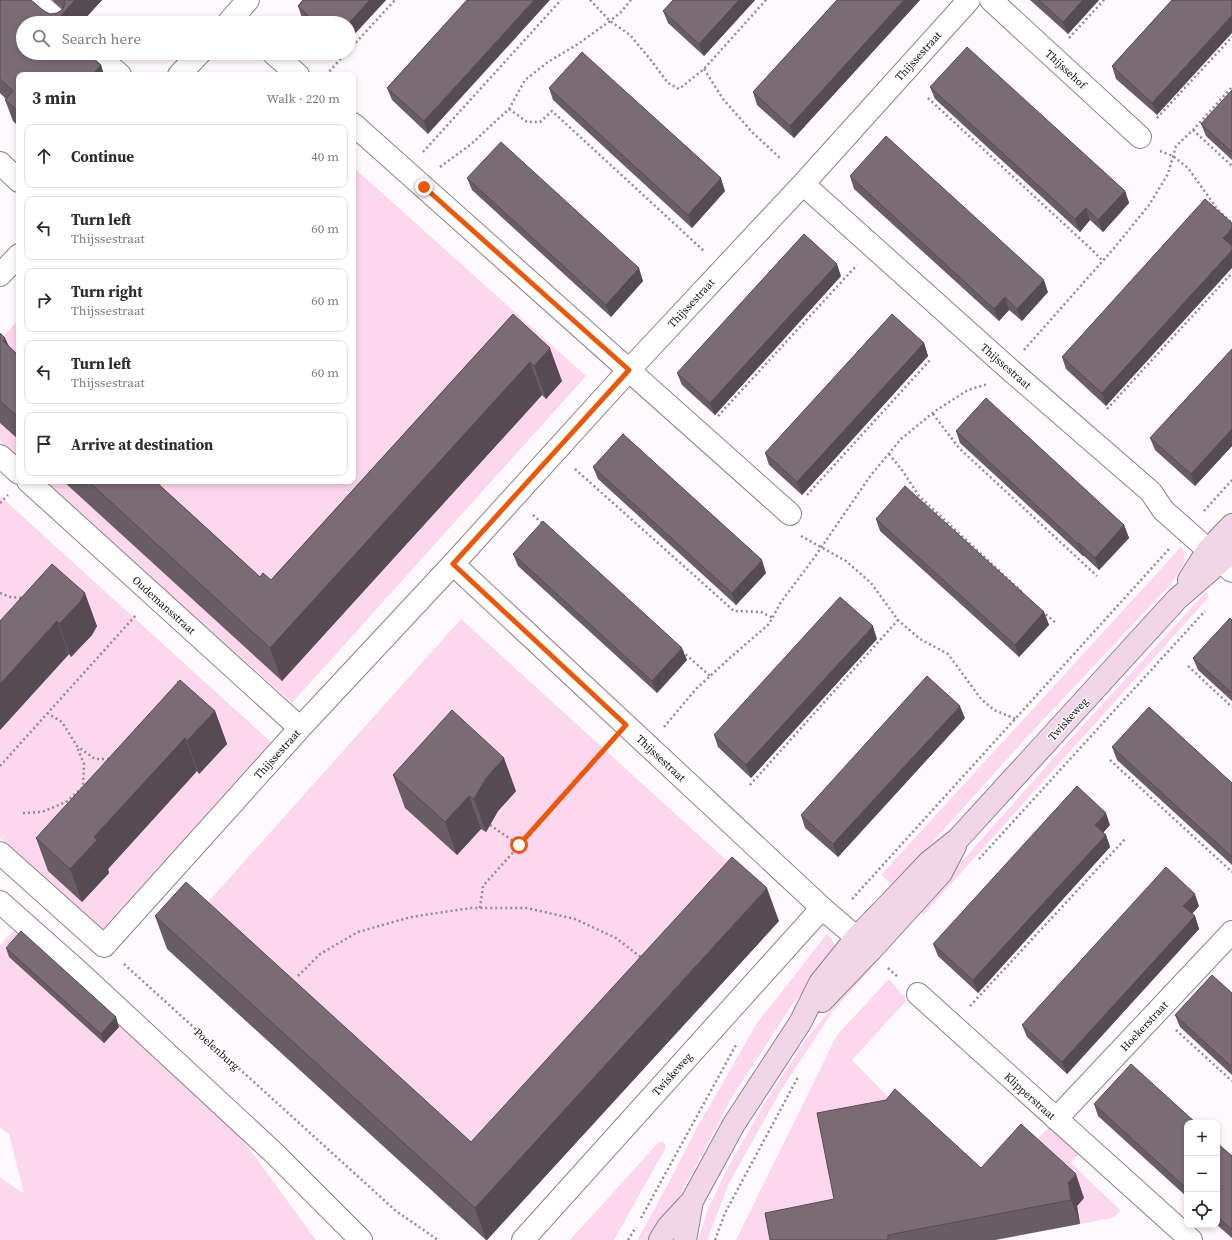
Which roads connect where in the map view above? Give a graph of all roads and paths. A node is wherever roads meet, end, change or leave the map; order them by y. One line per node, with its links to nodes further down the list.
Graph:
1 (34, 0): 11 (street)
2 (248, 0): 12 (street)
3 (395, 0): 15 (path)
4 (561, 0): 33 (path)
5 (590, 0): 13 (path)
6 (631, 0): 13 (path)
7 (766, 0): 21 (path)
8 (968, 0): 38 (street, Thijssestraat)
9 (992, 0): 16 (street, Thijssehof)
10 (1104, 0): 16 (path)
11 (52, 16)
12 (237, 16)
13 (610, 21): 21 (path); 28 (path)
14 (1232, 37): 31 (path)
15 (356, 42)
16 (1053, 57): 31 (street, Thijssehof)
17 (103, 60): 22 (street)
18 (193, 60): 23 (street)
19 (281, 60): 24 (street)
20 (340, 60): 25 (path)
21 (704, 69): 34 (path)
22 (117, 72)
23 (182, 72)
24 (295, 72)
25 (329, 72)
26 (1232, 87): 30 (path)
27 (928, 98): 42 (path)
28 (509, 109): 39 (path); 44 (path)
29 (356, 127): 39 (street)
30 (1193, 130): 32 (path); 36 (path)
31 (1140, 138): 32 (path)
32 (1173, 156): 40 (path); 42 (path)
33 (418, 157)
34 (781, 159)
35 (0, 164): 37 (street)
36 (1232, 166)
37 (16, 178)
38 (803, 184): 44 (street, Thijssestraat); 48 (street, Thijssestraat)
39 (424, 187): 49 (street)
40 (1232, 223)
41 (16, 257): 46 (street)
42 (1103, 261): 48 (path)
43 (857, 265): 52 (path)
44 (724, 269): 49 (street, Thijssestraat)
45 (1232, 273): 50 (path)
46 (0, 275)
47 (931, 359): 58 (path)
48 (1008, 368): 51 (path); 63 (street, Thijssestraat)
49 (629, 370): 52 (street); 64 (street, Thijssestraat)
50 (1107, 409)
51 (933, 414): 53 (path); 65 (path)
52 (701, 435): 58 (street)
53 (889, 454): 62 (path); 68 (path)
54 (0, 456): 56 (street)
55 (575, 469): 72 (path)
56 (16, 470)
57 (31, 484): 67 (street, Oudemansstraat)
58 (790, 514): 62 (path)
59 (532, 515): 61 (path)
60 (1232, 525): 63 (main road, Twiskeweg)
61 (544, 526)
62 (822, 546): 72 (path); 73 (path)
63 (1223, 558): 104 (main road, Twiskeweg)
64 (453, 564): 83 (street, Thijssestraat); 84 (street, Thijssestraat)
65 (1097, 576)
66 (0, 593): 69 (path)
67 (154, 595): 81 (path); 84 (street, Oudemansstraat)
68 (1028, 598)
69 (20, 603)
70 (1039, 608): 74 (path)
71 (1205, 611): 98 (path)
72 (772, 618): 77 (path)
73 (898, 620): 82 (path); 92 (path)
74 (1056, 624)
75 (680, 649): 77 (path)
76 (1188, 666): 80 (path)
77 (710, 676): 85 (path)
78 (180, 679): 79 (path)
79 (174, 689)
80 (1232, 707)
81 (47, 713): 86 (path); 89 (path)
82 (1016, 719)
83 (626, 725): 85 (street, Thijssestraat); 96 (path)
84 (300, 728): 105 (street, Thijssestraat)
85 (648, 745): 102 (street, Thijssestraat)
86 (76, 746): 88 (path); 91 (path)
87 (1110, 760): 99 (path)
88 (110, 764)
89 (0, 766)
90 (89, 782): 91 (path)
91 (83, 786): 93 (path)
92 (750, 786)
93 (23, 813)
94 (490, 825): 96 (path)
95 (1126, 838): 110 (path)
96 (519, 845): 101 (path)
97 (0, 853): 105 (street)
98 (974, 864)
99 (1232, 872)
100 (0, 902): 115 (street)
101 (480, 908): 106 (path); 107 (path)
102 (822, 908): 104 (street, Thijssestraat); 117 (street, Twiskeweg)
103 (1232, 932): 109 (street, Hoekerstraat)
104 (864, 944): 108 (path); 114 (main road, Twiskeweg)
105 (104, 946): 116 (path, Poelenburg)
106 (644, 960)
107 (298, 976)
108 (918, 994): 110 (street, Klipperstraat)
109 (1157, 1012): 112 (path); 113 (street, Hoekerstraat)
110 (952, 1026): 113 (street, Klipperstraat)
111 (798, 1076): 120 (path)
112 (1232, 1080)
113 (1056, 1119): 121 (street, Klipperstraat)
114 (692, 1200): 118 (main road, Twiskeweg); 119 (main road, Twiskeweg)
115 (361, 1240)
116 (438, 1240)
117 (523, 1240)
118 (660, 1240)
119 (685, 1240)
120 (715, 1240)
121 (1191, 1240)

